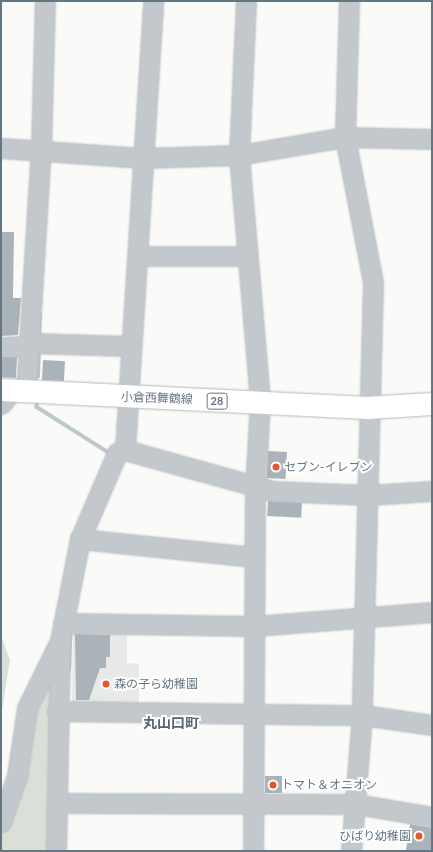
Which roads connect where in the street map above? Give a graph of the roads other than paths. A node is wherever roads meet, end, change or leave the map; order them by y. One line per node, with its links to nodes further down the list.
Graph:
1 (45, 1): 8 (street)
2 (153, 1): 10 (street)
3 (246, 1): 9 (street)
4 (349, 1): 5 (street)
5 (345, 137): 6 (street); 9 (street); 20 (street)
6 (432, 139)
7 (1, 148): 8 (street)
8 (41, 150): 10 (street); 13 (street)
9 (239, 155): 10 (street); 12 (street)
10 (143, 158): 11 (street)
11 (138, 256): 12 (street); 14 (street)
12 (246, 256): 18 (street)
13 (33, 344): 14 (street); 15 (street); 16 (street)
14 (131, 346): 17 (street)
15 (1, 347)
16 (10, 394): 17 (main road, 小倉西舞鶴線 / 28)
17 (128, 397): 18 (main road, 小倉西舞鶴線 / 28); 21 (street)
18 (260, 402): 20 (main road, 小倉西舞鶴線 / 28); 22 (street)
19 (432, 404): 20 (main road, 小倉西舞鶴線 / 28)
20 (368, 408): 24 (street)
21 (117, 456): 22 (street); 25 (street)
22 (255, 488): 24 (street); 26 (street)
23 (432, 491): 24 (street)
24 (368, 495): 28 (street)
25 (87, 539): 26 (street); 29 (street)
26 (254, 557): 30 (street)
27 (432, 612): 28 (street)
28 (365, 617): 30 (street); 34 (street)
29 (72, 624): 30 (street); 31 (street)
30 (255, 626): 33 (street)
31 (60, 642): 32 (street); 40 (street)
32 (65, 711): 33 (street); 36 (street)
33 (254, 713): 34 (street); 37 (street)
34 (362, 715): 35 (street); 38 (street)
35 (432, 725)
36 (64, 803): 37 (street); 41 (street)
37 (253, 803): 38 (street); 42 (street)
38 (356, 804): 39 (street); 43 (street)
39 (432, 817)
40 (1, 822)
41 (56, 851)
42 (252, 851)
43 (351, 851)

